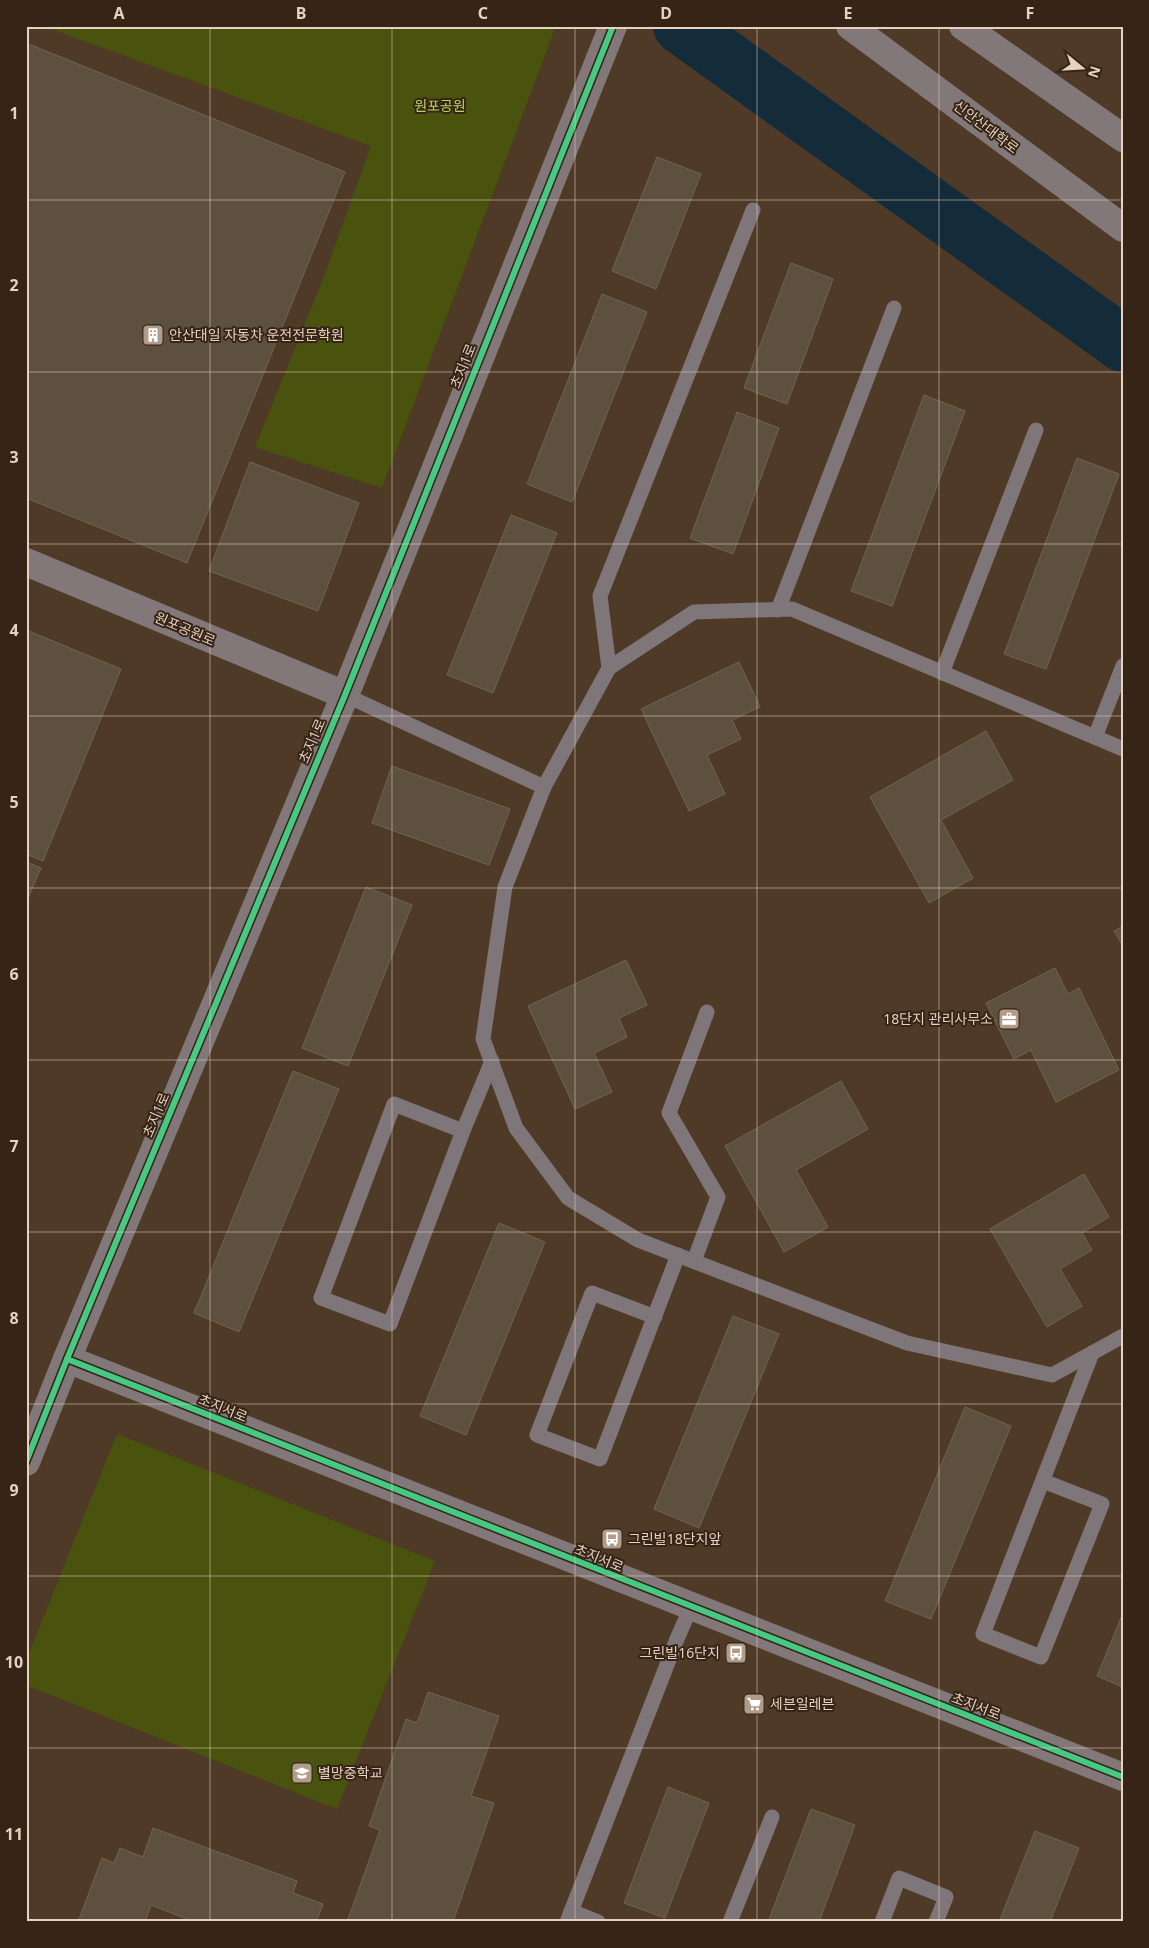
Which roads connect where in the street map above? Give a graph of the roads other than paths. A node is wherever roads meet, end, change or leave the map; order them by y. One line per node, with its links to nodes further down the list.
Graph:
1 (613, 26): 14 (street, 초지1로)
2 (850, 26): 6 (street, 신안산대학로)
3 (963, 26): 4 (street)
4 (1123, 138)
5 (753, 210): 12 (lane)
6 (1123, 228)
7 (894, 308): 10 (lane)
8 (1036, 430): 13 (lane)
9 (26, 562): 14 (street, 원포공원로)
10 (778, 610): 12 (lane); 13 (lane)
11 (1123, 666): 15 (lane)
12 (609, 668): 17 (lane)
13 (942, 673): 15 (lane)
14 (345, 695): 17 (lane); 26 (street, 초지1로)
15 (1095, 737): 16 (lane)
16 (1123, 749)
17 (544, 787): 19 (lane)
18 (707, 1012): 22 (lane)
19 (492, 1061): 20 (lane); 21 (lane)
20 (463, 1131): 20 (lane)
21 (678, 1255): 22 (lane); 23 (lane)
22 (694, 1261): 25 (lane)
23 (655, 1317): 23 (lane)
24 (1123, 1336): 25 (lane)
25 (1092, 1353): 28 (lane)
26 (66, 1359): 27 (street, 초지1로); 29 (street, 초지서로)
27 (26, 1462)
28 (1043, 1481): 28 (lane)
29 (691, 1607): 30 (street, 초지서로); 32 (lane)
30 (1123, 1777)
31 (772, 1817): 34 (lane)
32 (569, 1916): 33 (lane)
33 (598, 1922)
34 (730, 1922)
35 (882, 1922): 36 (lane)
36 (936, 1922)

